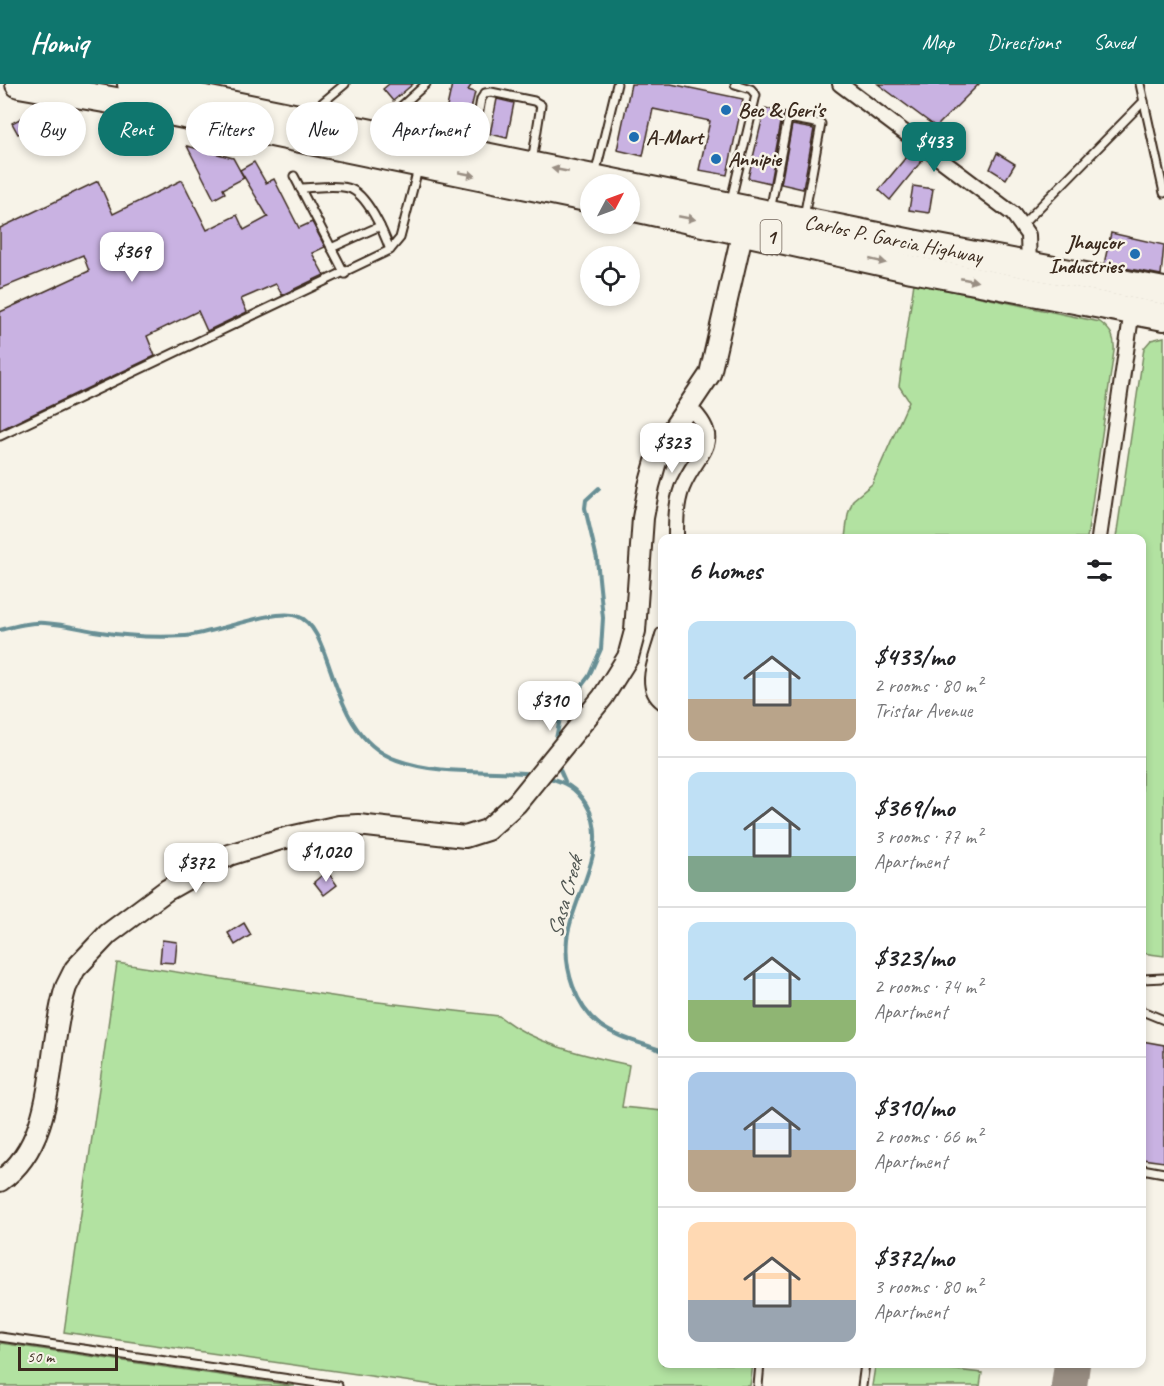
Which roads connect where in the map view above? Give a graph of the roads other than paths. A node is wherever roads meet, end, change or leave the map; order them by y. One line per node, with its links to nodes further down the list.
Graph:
1 (18, 84): 9 (highway, Carlos P. Garcia Highway / 1)
2 (345, 84): 11 (lane)
3 (426, 84): 12 (lane)
4 (617, 84): 22 (lane)
5 (735, 84): 31 (lane)
6 (1140, 84): 10 (lane)
7 (845, 85): 32 (street)
8 (178, 89): 9 (highway, Carlos P. Garcia Highway / 1); 14 (highway, Carlos P. Garcia Highway / 1)
9 (122, 90): 15 (highway, Carlos P. Garcia Highway / 1)
10 (1144, 101): 27 (lane); 32 (lane)
11 (328, 102)
12 (409, 102)
13 (480, 102): 21 (lane)
14 (286, 125)
15 (286, 127)
16 (358, 141): 17 (highway, Carlos P. Garcia Highway / 1)
17 (370, 143)
18 (421, 156): 37 (lane)
19 (432, 156): 25 (highway, Carlos P. Garcia Highway / 1, one-way to 25)
20 (490, 156): 21 (highway, Carlos P. Garcia Highway / 1)
21 (531, 164): 24 (highway, Carlos P. Garcia Highway / 1, one-way to 21)
22 (596, 174)
23 (294, 176): 26 (lane)
24 (580, 183)
25 (580, 185)
26 (300, 188): 33 (lane); 36 (lane)
27 (1164, 193)
28 (640, 198): 29 (highway, Carlos P. Garcia Highway / 1)
29 (658, 202): 30 (highway, Carlos P. Garcia Highway / 1); 31 (highway, Carlos P. Garcia Highway / 1)
30 (640, 205)
31 (747, 222): 34 (highway, Carlos P. Garcia Highway / 1); 34 (lane); 45 (main road)
32 (1023, 224): 38 (street)
33 (380, 226): 36 (lane); 37 (lane)
34 (801, 232): 35 (highway, Carlos P. Garcia Highway / 1); 39 (highway, Carlos P. Garcia Highway / 1, one-way to 39)
35 (917, 244): 38 (highway, Carlos P. Garcia Highway / 1); 39 (highway)
36 (331, 248): 40 (lane)
37 (390, 250): 40 (lane)
38 (1029, 266): 41 (highway, Carlos P. Garcia Highway / 1)
39 (912, 269): 43 (highway, Carlos P. Garcia Highway / 1, one-way to 43)
40 (345, 274): 46 (lane)
41 (1109, 282): 42 (highway, Carlos P. Garcia Highway / 1); 43 (highway)
42 (1158, 290): 43 (highway)
43 (1132, 310): 44 (highway, Carlos P. Garcia Highway / 1); 48 (street)
44 (1164, 317)
45 (690, 408): 47 (street); 57 (main road)
46 (0, 435)
47 (676, 534)
48 (1100, 534)
49 (658, 653): 50 (street)
50 (658, 696)
51 (1164, 978): 52 (lane)
52 (1146, 979)
53 (1146, 1013): 54 (lane)
54 (1164, 1020)
55 (1146, 1170): 56 (lane)
56 (1164, 1173)
57 (0, 1181)
58 (0, 1337): 61 (lane)
59 (760, 1368): 62 (lane)
60 (865, 1368): 63 (lane)
61 (338, 1386)
62 (758, 1386)
63 (862, 1386)

